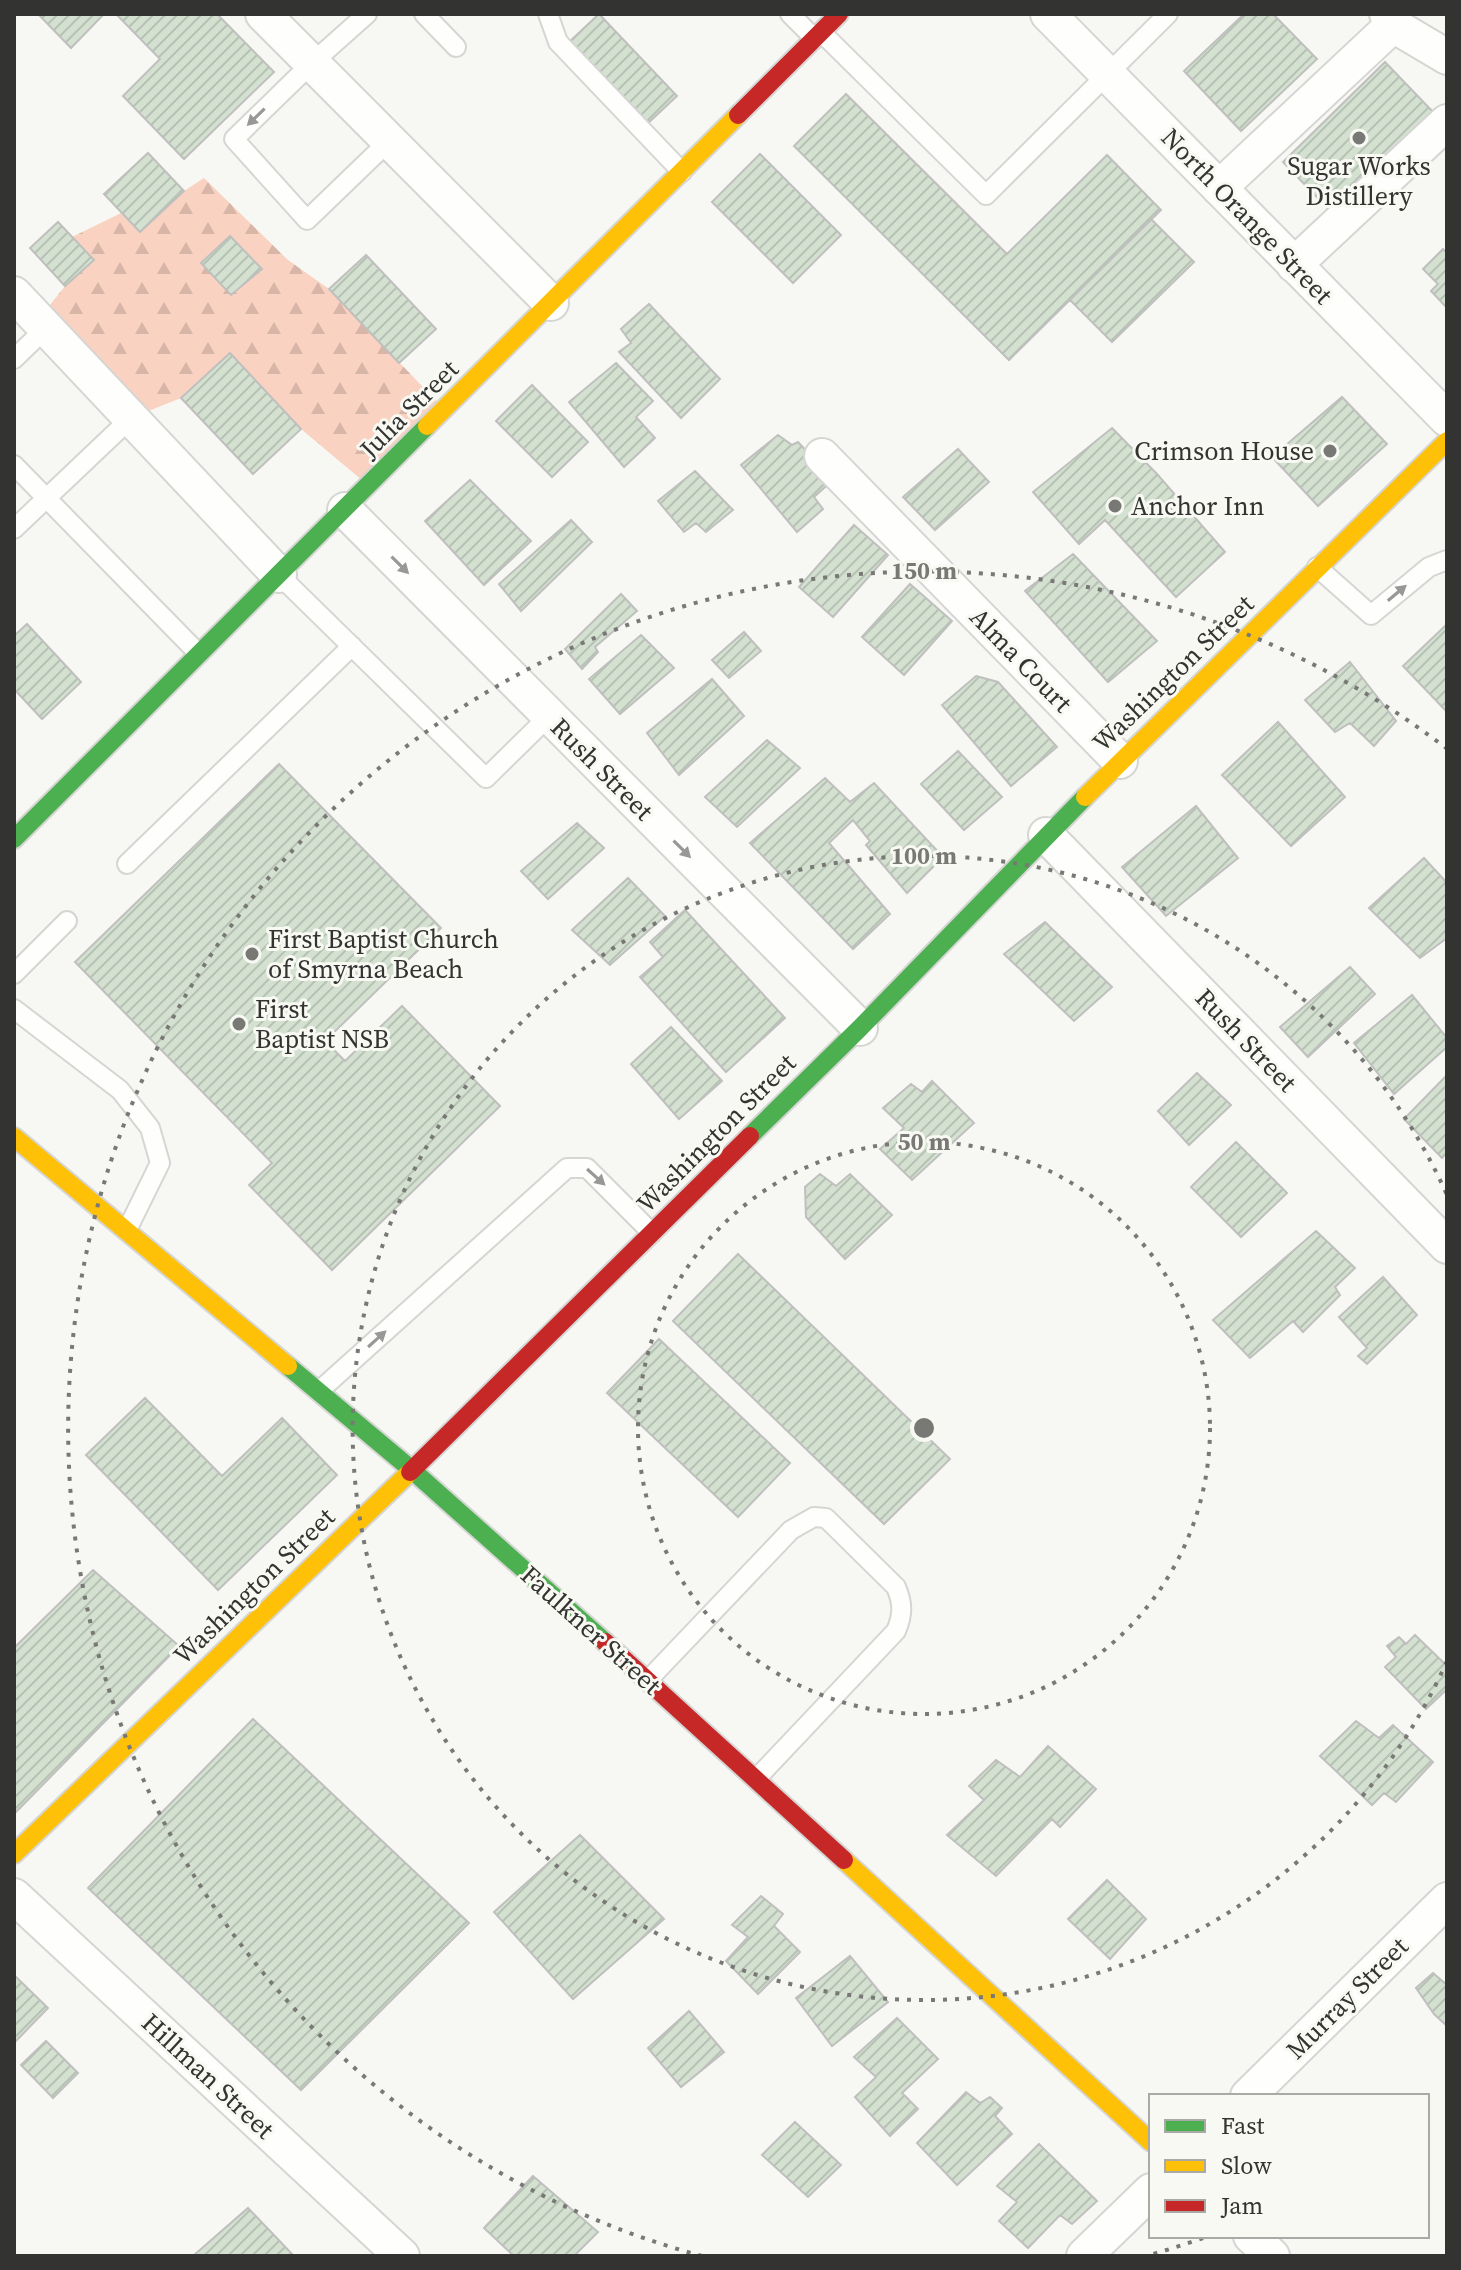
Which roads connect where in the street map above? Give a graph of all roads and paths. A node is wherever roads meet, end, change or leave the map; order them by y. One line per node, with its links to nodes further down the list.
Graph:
1 (263, 14): 13 (street)
2 (367, 14): 13 (lane)
3 (424, 14): 11 (lane)
4 (548, 14): 17 (lane)
5 (790, 14): 10 (lane)
6 (839, 14): 10 (street, Julia Street)
7 (1048, 14): 14 (street, North Orange Street)
8 (1168, 14): 14 (lane)
9 (1390, 20): 12 (street); 18 (street)
10 (818, 35): 14 (lane); 17 (street, Julia Street)
11 (456, 47)
12 (1447, 57)
13 (312, 63): 16 (street); 16 (lane, one-way to 16)
14 (1107, 74): 18 (street, North Orange Street)
15 (1447, 122): 19 (street)
16 (389, 141): 21 (street)
17 (682, 172): 21 (street, Julia Street)
18 (1219, 188): 19 (street, North Orange Street)
19 (1294, 265): 25 (street, North Orange Street)
20 (14, 294): 22 (street)
21 (551, 303): 30 (street, Julia Street)
22 (46, 328): 23 (lane); 24 (street)
23 (14, 359)
24 (131, 418): 29 (lane); 34 (street)
25 (1447, 419)
26 (1447, 441): 33 (street, Washington Street)
27 (822, 456): 38 (street, Alma Court)
28 (14, 465): 29 (lane)
29 (47, 499): 31 (lane); 36 (lane)
30 (345, 510): 34 (street, Julia Street); 37 (street, Rush Street, one-way to 37)
31 (14, 529)
32 (1447, 560): 33 (lane, one-way to 32)
33 (1317, 567): 38 (street, Washington Street)
34 (279, 575): 35 (lane); 36 (street, Julia Street)
35 (352, 646): 37 (lane); 41 (lane)
36 (199, 654): 40 (street, Julia Street)
37 (549, 716): 45 (street, Rush Street, one-way to 45)
38 (1120, 761): 39 (street, Washington Street)
39 (1046, 835): 45 (street, Washington Street); 49 (street, Rush Street)
40 (14, 839)
41 (127, 864)
42 (67, 921): 43 (lane)
43 (14, 974)
44 (14, 1009): 47 (lane)
45 (860, 1028): 48 (street, Washington Street)
46 (14, 1137): 47 (street, Faulkner Street)
47 (127, 1232): 50 (street, Faulkner Street)
48 (652, 1233): 50 (lane, one-way to 48); 51 (street, Washington Street)
49 (1447, 1246)
50 (319, 1391): 51 (street, Faulkner Street)
51 (412, 1470): 52 (street, Faulkner Street); 54 (street, Washington Street)
52 (648, 1680): 53 (street, Faulkner Street); 53 (lane)
53 (757, 1778): 58 (street, Faulkner Street)
54 (14, 1854)
55 (14, 1896): 61 (street, Hillman Street)
56 (1447, 1900): 57 (street, Murray Street)
57 (1250, 2094)
58 (1149, 2140)
59 (1149, 2193): 62 (street)
60 (1253, 2238): 63 (street)
61 (402, 2256)
62 (1084, 2256)
63 (1272, 2256)

